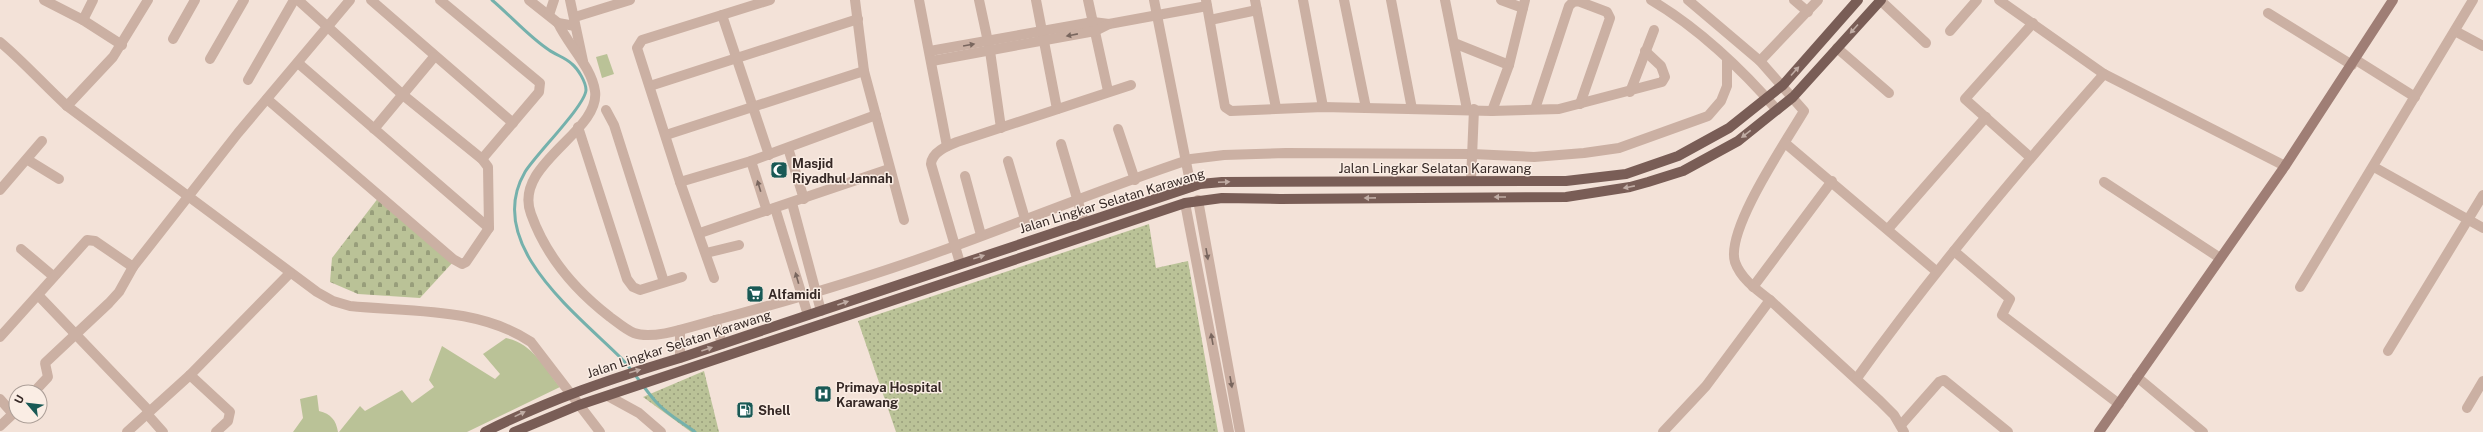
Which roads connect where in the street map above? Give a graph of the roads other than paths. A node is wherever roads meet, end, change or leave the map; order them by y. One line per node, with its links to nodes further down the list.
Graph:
1 (44, 0): 46 (street)
2 (93, 0): 46 (street)
3 (148, 0): 61 (street)
4 (195, 0): 57 (street)
5 (244, 0): 69 (street)
6 (294, 0): 78 (street)
7 (298, 0): 52 (street)
8 (350, 0): 52 (street)
9 (370, 0): 67 (street)
10 (440, 0): 105 (street)
11 (528, 0): 42 (street)
12 (554, 0): 42 (street)
13 (570, 0): 48 (street)
14 (630, 0): 48 (street)
15 (770, 0): 43 (street)
16 (855, 0): 45 (street)
17 (920, 0): 66 (street)
18 (979, 0): 62 (street)
19 (1036, 0): 56 (street)
20 (1088, 0): 51 (street)
21 (1154, 0): 44 (street)
22 (1304, 0): 92 (street)
23 (1344, 0): 95 (street)
24 (1391, 0): 97 (street)
25 (1445, 0): 59 (street)
26 (1501, 0): 38 (street)
27 (1651, 0): 70 (street)
28 (1688, 0): 71 (street)
29 (1794, 0): 40 (street)
30 (1818, 0): 40 (street)
31 (1858, 0): 80 (main road, Jalan Lingkar Selatan Karawang, one-way to 31)
32 (1881, 0): 60 (street); 64 (main road, Jalan Lingkar Selatan Karawang, one-way to 64)
33 (1977, 0): 54 (street)
34 (1999, 0): 50 (street)
35 (2393, 0): 72 (street)
36 (2473, 0): 55 (street)
37 (1207, 3): 44 (street); 47 (street)
38 (1524, 4): 74 (street)
39 (1256, 5): 47 (street); 94 (street)
40 (1808, 12): 71 (street)
41 (2268, 13): 72 (street)
42 (549, 15): 49 (street)
43 (722, 15): 68 (street); 81 (street)
44 (1157, 15): 51 (street); 123 (street)
45 (858, 19): 68 (street); 76 (street)
46 (83, 20): 61 (street)
47 (1210, 20): 94 (street)
48 (575, 21): 49 (street); 75 (street)
49 (558, 23): 75 (street)
50 (2033, 23): 77 (street); 104 (street)
51 (1094, 26): 56 (street); 82 (street)
52 (330, 27): 73 (street); 85 (street)
53 (1654, 30): 65 (street)
54 (1950, 31)
55 (2455, 31): 63 (street); 87 (street)
56 (1044, 36): 62 (street); 96 (street)
57 (173, 39)
58 (0, 42): 91 (street)
59 (1454, 43): 74 (street); 98 (street)
60 (1926, 43)
61 (122, 45): 91 (street)
62 (989, 46): 66 (street); 107 (street)
63 (2483, 46)
64 (1837, 48): 84 (street); 86 (main road, Jalan Lingkar Selatan Karawang)
65 (1645, 51): 83 (street); 83 (street)
66 (931, 56): 114 (street)
67 (434, 57): 85 (street); 105 (street)
68 (736, 58): 81 (street); 93 (street)
69 (210, 59)
70 (1727, 60): 88 (street); 116 (street)
71 (1760, 61): 80 (street)
72 (2354, 62): 87 (street); 124 (street)
73 (298, 63): 89 (street); 108 (street)
74 (1509, 65): 102 (street)
75 (585, 67): 106 (street)
76 (864, 71): 93 (street); 103 (street)
77 (2104, 74): 118 (street); 124 (street)
78 (248, 80)
79 (1131, 85): 82 (street)
80 (1783, 85): 86 (street); 88 (main road, Jalan Lingkar Selatan Karawang)
81 (650, 86): 110 (street)
82 (1108, 91): 96 (street)
83 (1630, 92): 90 (street)
84 (1889, 93)
85 (403, 95): 108 (street); 119 (street)
86 (1793, 97): 101 (main road, Jalan Lingkar Selatan Karawang); 112 (street)
87 (2415, 97): 125 (street)
88 (1767, 98): 101 (street); 131 (main road, Jalan Lingkar Selatan Karawang)
89 (267, 100): 137 (street); 152 (street)
90 (1580, 104): 99 (street); 99 (street)
91 (67, 106): 137 (street)
92 (1324, 107): 94 (street); 95 (street)
93 (753, 108): 110 (street); 117 (street)
94 (1276, 108)
95 (1366, 108): 97 (street)
96 (1057, 109): 107 (street)
97 (1412, 109): 98 (street)
98 (1470, 109): 102 (street); 116 (street)
99 (1535, 109): 102 (street)
100 (606, 110): 172 (street)
101 (1777, 110): 139 (main road, Jalan Lingkar Selatan Karawang, one-way to 139)
102 (1492, 111)
103 (876, 115): 115 (street); 126 (street)
104 (1986, 117): 118 (street); 154 (street)
105 (512, 123): 119 (street)
106 (578, 127): 172 (street); 182 (street)
107 (1001, 128): 114 (street)
108 (374, 129): 152 (street)
109 (1118, 129): 129 (street)
110 (666, 135): 133 (street)
111 (42, 141): 120 (street)
112 (1785, 143): 132 (street); 173 (street)
113 (1061, 144): 141 (street)
114 (947, 146): 160 (street)
115 (788, 148): 117 (street); 140 (street)
116 (1472, 154): 123 (street); 131 (street)
117 (769, 155): 121 (street)
118 (2030, 157): 162 (street)
119 (482, 159): 152 (street)
120 (28, 160): 128 (street); 136 (street)
121 (752, 161): 133 (street); 145 (street, one-way to 121)
122 (1008, 161): 146 (street)
123 (1184, 161): 129 (street); 135 (street)
124 (2285, 166): 164 (street)
125 (2374, 167): 148 (street); 174 (street)
126 (889, 169): 140 (street); 147 (street)
127 (965, 176): 156 (street)
128 (59, 179)
129 (1135, 180): 141 (street)
130 (1414, 180): 131 (main road, Jalan Lingkar Selatan Karawang); 135 (main road, Jalan Lingkar Selatan Karawang, one-way to 130); 139 (main road)
131 (1471, 180)
132 (1832, 181): 154 (street); 173 (street)
133 (680, 182): 155 (street)
134 (2104, 182): 164 (street)
135 (1191, 187): 149 (main road, Jalan Lingkar Selatan Karawang)
136 (0, 190)
137 (190, 195): 166 (street); 168 (street)
138 (2483, 195): 148 (street)
139 (1413, 197): 142 (main road, Jalan Lingkar Selatan Karawang, one-way to 142)
140 (804, 199): 143 (street)
141 (1077, 200): 146 (street); 149 (street)
142 (1198, 200): 144 (main road, Jalan Lingkar Selatan Karawang); 150 (street)
143 (792, 203): 145 (street); 157 (street)
144 (1185, 203): 151 (street); 194 (main road, Jalan Lingkar Selatan Karawang)
145 (771, 210): 155 (street); 158 (street)
146 (1024, 219): 156 (street)
147 (904, 220)
148 (2468, 220): 153 (street); 186 (street)
149 (1084, 222): 165 (main road, Jalan Lingkar Selatan Karawang, one-way to 149)
150 (1202, 224): 151 (street); 212 (street, one-way to 212)
151 (1191, 227): 211 (street, one-way to 151)
152 (489, 228)
153 (2483, 228)
154 (1888, 229): 167 (street)
155 (700, 233): 163 (street)
156 (981, 235): 160 (street)
157 (801, 236): 158 (street); 175 (street)
158 (786, 241): 177 (street, one-way to 158)
159 (739, 245): 163 (street)
160 (955, 245): 165 (street); 175 (street)
161 (22, 249): 169 (street)
162 (1954, 251): 167 (street); 196 (street)
163 (706, 253): 171 (street)
164 (2220, 258): 189 (street)
165 (960, 263): 179 (main road, Jalan Lingkar Selatan Karawang, one-way to 165)
166 (132, 267): 169 (street); 183 (street)
167 (1936, 271): 190 (street)
168 (290, 273): 188 (street); 193 (street)
169 (53, 276): 176 (street)
170 (682, 277): 172 (street)
171 (714, 278)
172 (664, 282)
173 (1753, 287): 178 (street)
174 (2300, 287)
175 (816, 293): 177 (street); 179 (street)
176 (38, 295): 183 (street); 184 (street)
177 (803, 297): 180 (street); 181 (street)
178 (1770, 300): 190 (street); 213 (street)
179 (821, 311): 180 (main road, Jalan Lingkar Selatan Karawang)
180 (808, 315): 185 (main road, Jalan Lingkar Selatan Karawang)
181 (715, 320): 182 (street); 185 (street)
182 (680, 330): 187 (street)
183 (76, 333): 192 (street); 200 (street)
184 (0, 336)
185 (722, 344): 187 (main road, Jalan Lingkar Selatan Karawang, one-way to 185)
186 (2388, 351)
187 (680, 358): 193 (main road, Jalan Lingkar Selatan Karawang, one-way to 187)
188 (190, 375): 200 (street); 206 (street)
189 (2137, 377): 196 (street); 216 (street)
190 (1857, 378): 203 (street)
191 (2483, 381): 199 (street)
192 (41, 384)
193 (570, 394): 197 (street); 207 (main road, Jalan Lingkar Selatan Karawang, one-way to 193)
194 (608, 396): 197 (main road, Jalan Lingkar Selatan Karawang); 210 (street)
195 (0, 399): 198 (street)
196 (2119, 404): 215 (street)
197 (579, 405): 208 (main road, Jalan Lingkar Selatan Karawang); 209 (street)
198 (8, 406)
199 (2467, 408)
200 (148, 413): 204 (street); 205 (street)
201 (8, 419): 202 (street)
202 (0, 426)
203 (1903, 429): 214 (street)
204 (127, 432)
205 (163, 432)
206 (216, 432)
207 (485, 432)
208 (514, 432)
209 (600, 432)
210 (661, 432)
211 (1229, 432)
212 (1240, 432)
213 (1663, 432)
214 (2008, 432)
215 (2099, 432)
216 (2203, 432)

